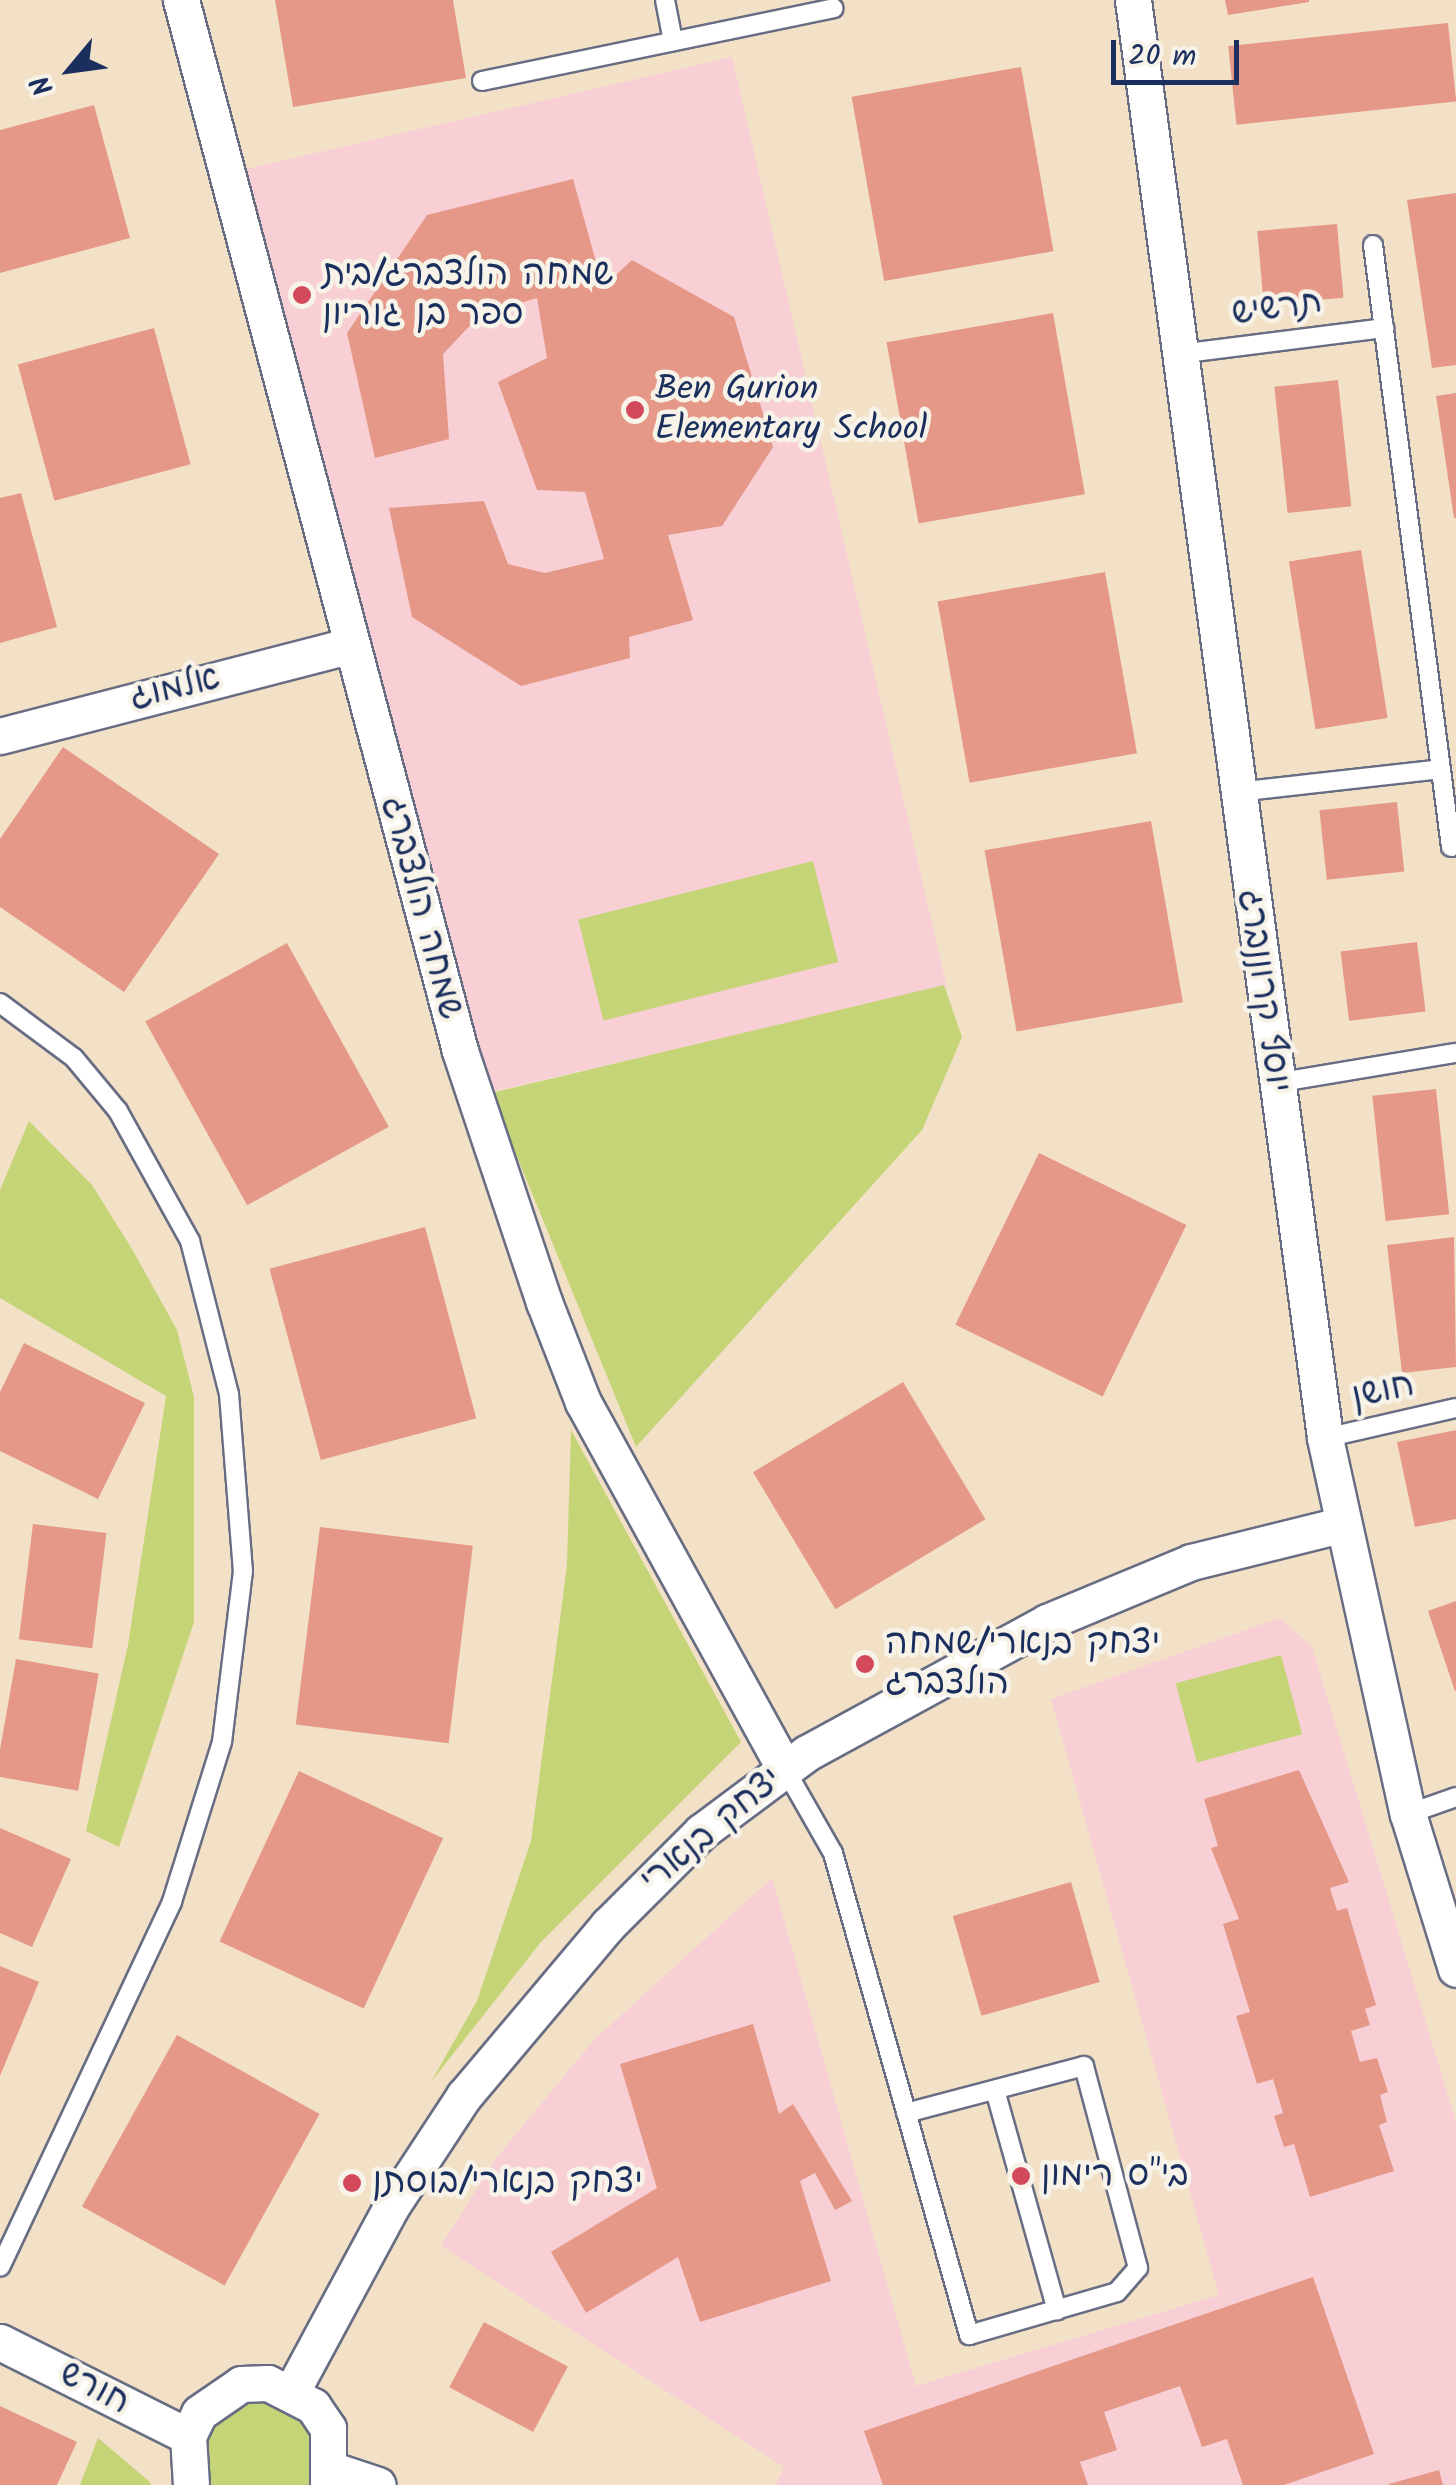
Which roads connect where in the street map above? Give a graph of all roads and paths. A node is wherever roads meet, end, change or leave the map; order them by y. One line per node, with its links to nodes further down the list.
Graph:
1 (181, 0): 10 (street, שמחה הולצברג)
2 (665, 0): 5 (lane)
3 (1133, 0): 9 (street, יוסף קרוננברג)
4 (834, 8): 5 (lane)
5 (673, 42): 6 (lane)
6 (482, 82)
7 (1373, 245): 8 (lane)
8 (1384, 328): 9 (lane, תרשיש); 12 (lane)
9 (1179, 354): 13 (street, יוסף קרוננברג)
10 (350, 645): 11 (street, אלמוג); 21 (street, שמחה הולצברג)
11 (0, 736)
12 (1441, 769): 13 (lane); 14 (lane)
13 (1237, 792): 17 (street, יוסף קרוננברג)
14 (1451, 846)
15 (0, 1003): 27 (lane)
16 (1456, 1052): 17 (lane)
17 (1276, 1083): 19 (street, יוסף קרוננברג)
18 (1456, 1408): 19 (lane, חושן)
19 (1325, 1438): 20 (street, יוסף קרוננברג)
20 (1340, 1525): 21 (street, יצחק בנארי); 23 (street, יוסף קרוננברג)
21 (785, 1768): 26 (lane); 30 (street, יצחק בנארי)
22 (1456, 1798): 23 (lane)
23 (1408, 1814): 24 (street, יוסף קרוננברג)
24 (1456, 1970)
25 (996, 2090): 26 (lane); 28 (lane); 28 (lane)
26 (906, 2113): 28 (lane)
27 (0, 2267)
28 (1057, 2310)
29 (0, 2342): 31 (street, חורש)
30 (292, 2390): 31 (street); 32 (street)
31 (188, 2436): 33 (street)
32 (331, 2478): 34 (street)
33 (191, 2485)
34 (378, 2485)

